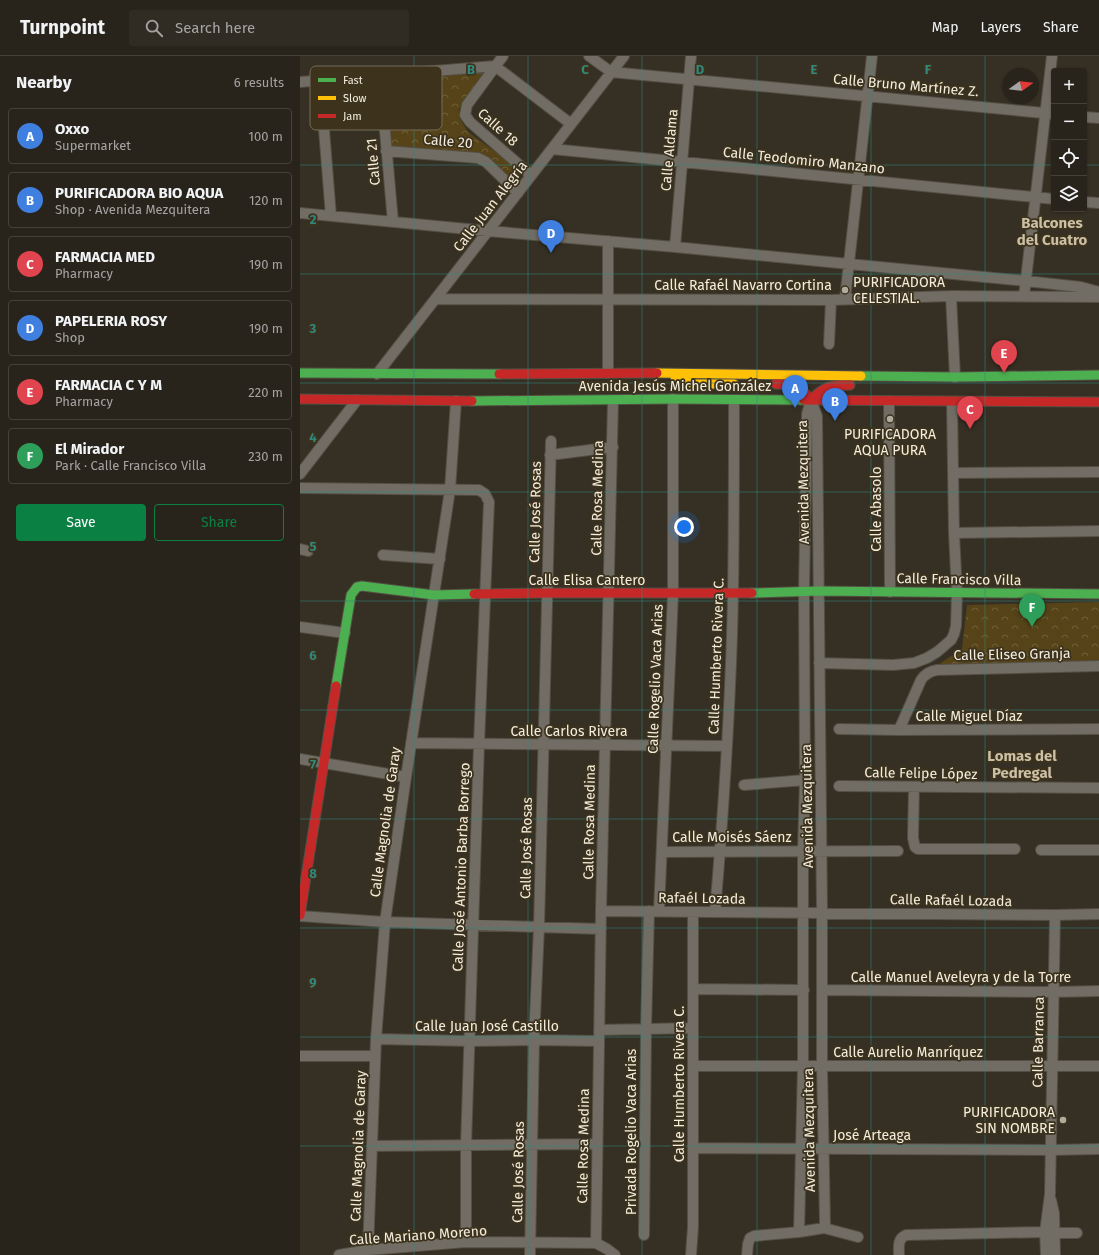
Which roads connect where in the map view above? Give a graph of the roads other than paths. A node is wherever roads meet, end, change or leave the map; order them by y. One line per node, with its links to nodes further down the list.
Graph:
1 (503, 56): 7 (street)
2 (589, 56): 9 (street)
3 (624, 56): 9 (street, Calle Juan Alegría)
4 (690, 56): 10 (street, Calle Aldama)
5 (872, 56): 13 (street)
6 (1052, 56): 14 (street)
7 (495, 66): 8 (street); 17 (street); 23 (street, Calle 18)
8 (442, 70)
9 (611, 72): 10 (street, Calle Bruno Martínez Z.); 17 (street, Calle Juan Alegría)
10 (689, 78): 13 (street, Calle Bruno Martínez Z.); 22 (street, Calle Aldama)
11 (310, 81): 12 (street)
12 (300, 82)
13 (867, 96): 14 (street, Calle Bruno Martínez Z.); 24 (street)
14 (1050, 113): 26 (street)
15 (1087, 117): 16 (street)
16 (1099, 118)
17 (571, 124): 20 (street, Calle Juan Alegría)
18 (324, 130): 31 (street)
19 (384, 130): 21 (street, Calle 21)
20 (552, 149): 22 (street, Calle Teodomiro Manzano); 23 (street, Calle Juan Alegría)
21 (386, 151): 25 (street, Calle 20); 32 (street, Calle 21)
22 (682, 162): 24 (street, Calle Teodomiro Manzano); 35 (street, Calle Aldama)
23 (532, 175): 25 (street, Calle Juan Alegría)
24 (858, 180): 26 (street, Calle Teodomiro Manzano); 36 (street)
25 (518, 194): 33 (street, Calle Juan Alegría)
26 (1036, 197): 27 (street, Calle Teodomiro Manzano); 37 (street)
27 (1051, 199)
28 (1087, 202): 29 (street)
29 (1099, 203)
30 (300, 213): 31 (street, Calle Rafaél Navarro Cortina)
31 (331, 216): 32 (street, Calle Rafaél Navarro Cortina)
32 (393, 222): 33 (street, Calle Rafaél Navarro Cortina)
33 (488, 231): 34 (street, Calle Rafaél Navarro Cortina); 42 (street, Calle Juan Alegría)
34 (608, 241): 35 (street, Calle Rafaél Navarro Cortina); 43 (street)
35 (675, 247): 36 (street, Calle Rafaél Navarro Cortina)
36 (849, 264): 37 (street, Calle Rafaél Navarro Cortina); 44 (street)
37 (1026, 281): 38 (street, Calle Rafaél Navarro Cortina); 40 (street)
38 (1099, 292)
39 (951, 296): 40 (street, Calle Rafaél Navarro Cortina); 44 (street, Calle Rafaél Navarro Cortina); 52 (street)
40 (1024, 296): 41 (street, Calle Rafaél Navarro Cortina)
41 (1099, 297)
42 (436, 299): 43 (street, Calle Rafaél Navarro Cortina); 50 (street, Calle Juan Alegría)
43 (608, 299): 45 (street, Calle Rafaél Navarro Cortina); 48 (street)
44 (846, 299): 45 (street, Calle Rafaél Navarro Cortina)
45 (831, 300): 46 (street)
46 (829, 344)
47 (300, 373): 50 (main road, Avenida Jesús Michel González)
48 (608, 373): 49 (main road, Avenida Jesús Michel González); 50 (main road, Avenida Jesús Michel González)
49 (663, 373): 52 (main road, Avenida Jesús Michel González); 53 (main road)
50 (377, 374)
51 (1099, 376): 52 (main road, Avenida Jesús Michel González)
52 (955, 377): 59 (main road)
53 (740, 384)
54 (770, 384): 59 (main road)
55 (300, 399): 57 (main road, Avenida Jesús Michel González)
56 (673, 399): 58 (main road, Avenida Jesús Michel González); 60 (main road, Avenida Jesús Michel González); 84 (street, Calle Rogelio Vaca Arias)
57 (357, 400): 62 (main road, Avenida Jesús Michel González); 70 (street)
58 (734, 400): 59 (main road, Avenida Jesús Michel González); 85 (street, Calle Humberto Rivera C.)
59 (811, 400): 61 (main road, Avenida Jesús Michel González); 77 (street, Avenida Mezquitera); 78 (street, Avenida Mezquitera)
60 (614, 401): 62 (main road, Avenida Jesús Michel González); 66 (street, Calle Rosa Medina)
61 (889, 401): 63 (main road, Avenida Jesús Michel González); 79 (street, Calle Abasolo)
62 (456, 402): 72 (street, Calle Magnolia de Garay)
63 (952, 402): 64 (main road, Avenida Jesús Michel González); 69 (street)
64 (1099, 402)
65 (551, 442): 67 (street, Calle José Rosas)
66 (613, 447): 67 (street); 83 (street, Calle Rosa Medina)
67 (550, 455): 80 (street, Calle José Rosas)
68 (1099, 472): 69 (street)
69 (953, 473): 74 (street)
70 (300, 474)
71 (300, 488): 72 (street)
72 (450, 490): 76 (street, Calle Magnolia de Garay); 82 (street, Calle José Antonio Barba Borrego)
73 (1099, 531): 74 (street)
74 (954, 532): 81 (street)
75 (383, 555): 76 (street)
76 (440, 559): 87 (street, Calle Magnolia de Garay)
77 (819, 591): 78 (main road, Calle Elisa Cantero); 79 (main road, Calle Francisco Villa); 90 (street, Avenida Mezquitera)
78 (804, 592): 85 (main road, Calle Elisa Cantero); 104 (street, Avenida Mezquitera)
79 (890, 592): 81 (main road, Calle Francisco Villa)
80 (548, 593): 82 (main road, Calle Elisa Cantero); 83 (main road, Calle Elisa Cantero); 97 (street, Calle José Rosas)
81 (957, 593): 86 (main road, Calle Francisco Villa); 90 (street)
82 (485, 594): 87 (main road, Calle Elisa Cantero); 96 (street, Calle José Antonio Barba Borrego)
83 (609, 594): 84 (main road, Calle Elisa Cantero); 98 (street, Calle Rosa Medina)
84 (673, 594): 85 (main road, Calle Elisa Cantero); 99 (street, Calle Rogelio Vaca Arias)
85 (733, 594): 100 (street, Calle Humberto Rivera C.)
86 (1099, 594)
87 (434, 595): 89 (main road, Calle Elisa Cantero); 95 (street, Calle Magnolia de Garay)
88 (300, 627): 89 (street)
89 (345, 633): 102 (main road)
90 (819, 663): 114 (street, Avenida Mezquitera)
91 (1099, 666): 94 (street, Calle Eliseo Granja)
92 (839, 729): 94 (street, Calle Miguel Díaz)
93 (1099, 729): 94 (street, Calle Miguel Díaz)
94 (898, 730)
95 (411, 744): 96 (street, Calle Carlos Rivera); 103 (street, Calle Magnolia de Garay)
96 (479, 744): 97 (street, Calle Carlos Rivera); 128 (street, Calle José Antonio Barba Borrego)
97 (543, 744): 98 (street, Calle Carlos Rivera); 129 (street, Calle José Rosas)
98 (605, 745): 99 (street, Calle Carlos Rivera); 117 (street, Calle Rosa Medina)
99 (666, 746): 100 (street, Calle Carlos Rivera); 116 (street, Calle Rogelio Vaca Arias)
100 (727, 746): 112 (street, Calle Humberto Rivera C.)
101 (300, 759): 102 (street)
102 (325, 763): 103 (street); 126 (main road)
103 (406, 777): 127 (street, Calle Magnolia de Garay)
104 (805, 780): 105 (street); 113 (street, Avenida Mezquitera)
105 (744, 785)
106 (839, 786): 107 (street, Calle Felipe López)
107 (914, 787): 108 (street, Calle Felipe López); 109 (street)
108 (1099, 788)
109 (1015, 849)
110 (1041, 850): 111 (street)
111 (1099, 850)
112 (720, 851): 113 (street, Calle Moisés Sáenz); 116 (street, Calle Moisés Sáenz); 121 (street, Calle Humberto Rivera C.)
113 (803, 851): 114 (street, Calle Moisés Sáenz); 122 (street, Avenida Mezquitera)
114 (821, 851): 115 (street, Calle Moisés Sáenz); 123 (street, Avenida Mezquitera)
115 (898, 851)
116 (662, 852): 119 (street, Calle Rogelio Vaca Arias)
117 (601, 911): 118 (street, Rafaél Lozada); 130 (street, Calle Rosa Medina)
118 (649, 911): 119 (street, Rafaél Lozada); 137 (street)
119 (660, 911): 120 (street, Rafaél Lozada)
120 (694, 912): 121 (street, Rafaél Lozada); 131 (street, Calle Humberto Rivera C.)
121 (715, 912): 122 (street, Rafaél Lozada)
122 (804, 913): 123 (street, Calle Rafaél Lozada); 132 (street, Avenida Mezquitera)
123 (822, 913): 125 (street, Calle Rafaél Lozada); 133 (street, Avenida Mezquitera)
124 (1099, 914): 125 (street, Calle Rafaél Lozada)
125 (1055, 915): 135 (street, Calle Barranca)
126 (300, 916): 127 (street)
127 (385, 922): 128 (street); 139 (street, Calle Magnolia de Garay)
128 (474, 926): 129 (street); 141 (street, Calle José Antonio Barba Borrego)
129 (539, 927): 130 (street); 140 (street, Calle José Rosas)
130 (601, 929): 138 (street, Calle Rosa Medina)
131 (693, 989): 132 (street); 136 (street, Calle Humberto Rivera C.)
132 (804, 990): 146 (street, Avenida Mezquitera)
133 (822, 990): 135 (street, Calle Manuel Aveleyra y de la Torre); 147 (street, Avenida Mezquitera)
134 (1099, 991): 135 (street, Calle Manuel Aveleyra y de la Torre)
135 (1053, 992): 148 (street, Calle Barranca)
136 (693, 1028): 137 (street); 145 (street, Calle Humberto Rivera C.)
137 (646, 1029): 138 (street); 163 (street, Privada Rogelio Vaca Arias)
138 (599, 1030): 142 (street, Calle Rosa Medina)
139 (376, 1039): 141 (street, Calle Juan José Castillo); 144 (street, Calle Magnolia de Garay)
140 (534, 1040): 141 (street, Calle Juan José Castillo); 142 (street, Calle Juan José Castillo); 151 (street, Calle José Rosas)
141 (470, 1041): 153 (street, Calle José Antonio Barba Borrego)
142 (598, 1041): 150 (street, Calle Rosa Medina)
143 (300, 1056): 144 (street)
144 (375, 1056): 152 (street, Calle Magnolia de Garay)
145 (693, 1066): 146 (street, Calle Aurelio Manríquez); 154 (street, Calle Humberto Rivera C.)
146 (803, 1066): 147 (street, Calle Aurelio Manríquez); 155 (street, Avenida Mezquitera)
147 (822, 1066): 148 (street, Calle Aurelio Manríquez); 156 (street, Avenida Mezquitera)
148 (1052, 1066): 149 (street, Calle Aurelio Manríquez); 158 (street, Calle Barranca)
149 (1099, 1066)
150 (597, 1144): 151 (street); 167 (street, Calle Rosa Medina)
151 (533, 1145): 153 (street); 166 (street, Calle José Rosas)
152 (372, 1146): 153 (street); 168 (street, Calle Magnolia de Garay)
153 (466, 1146): 165 (street, Calle José Antonio Barba Borrego)
154 (693, 1148): 155 (street, José Arteaga); 172 (street, Calle Humberto Rivera C.)
155 (801, 1148): 156 (street, José Arteaga); 160 (street, Avenida Mezquitera)
156 (824, 1148): 158 (street, José Arteaga); 159 (street, Avenida Mezquitera)
157 (1099, 1149): 158 (street, José Arteaga)
158 (1051, 1150): 161 (street, Calle Barranca)
159 (824, 1228): 160 (street); 164 (street)
160 (799, 1232): 173 (street)
161 (1049, 1232): 162 (street); 174 (street); 175 (street, Calle Barranca); 176 (street, Calle Barranca)
162 (1077, 1233)
163 (644, 1235)
164 (858, 1237)
165 (466, 1242): 166 (street, Calle Mariano Moreno); 168 (street, Calle Mariano Moreno)
166 (531, 1243): 167 (street, Calle Mariano Moreno); 170 (street, Calle José Rosas)
167 (596, 1243): 171 (street)
168 (368, 1250): 169 (street, Calle Mariano Moreno)
169 (338, 1255)
170 (530, 1255)
171 (615, 1255)
172 (691, 1255)
173 (747, 1255)
174 (899, 1255)
175 (1046, 1255)
176 (1055, 1255)

